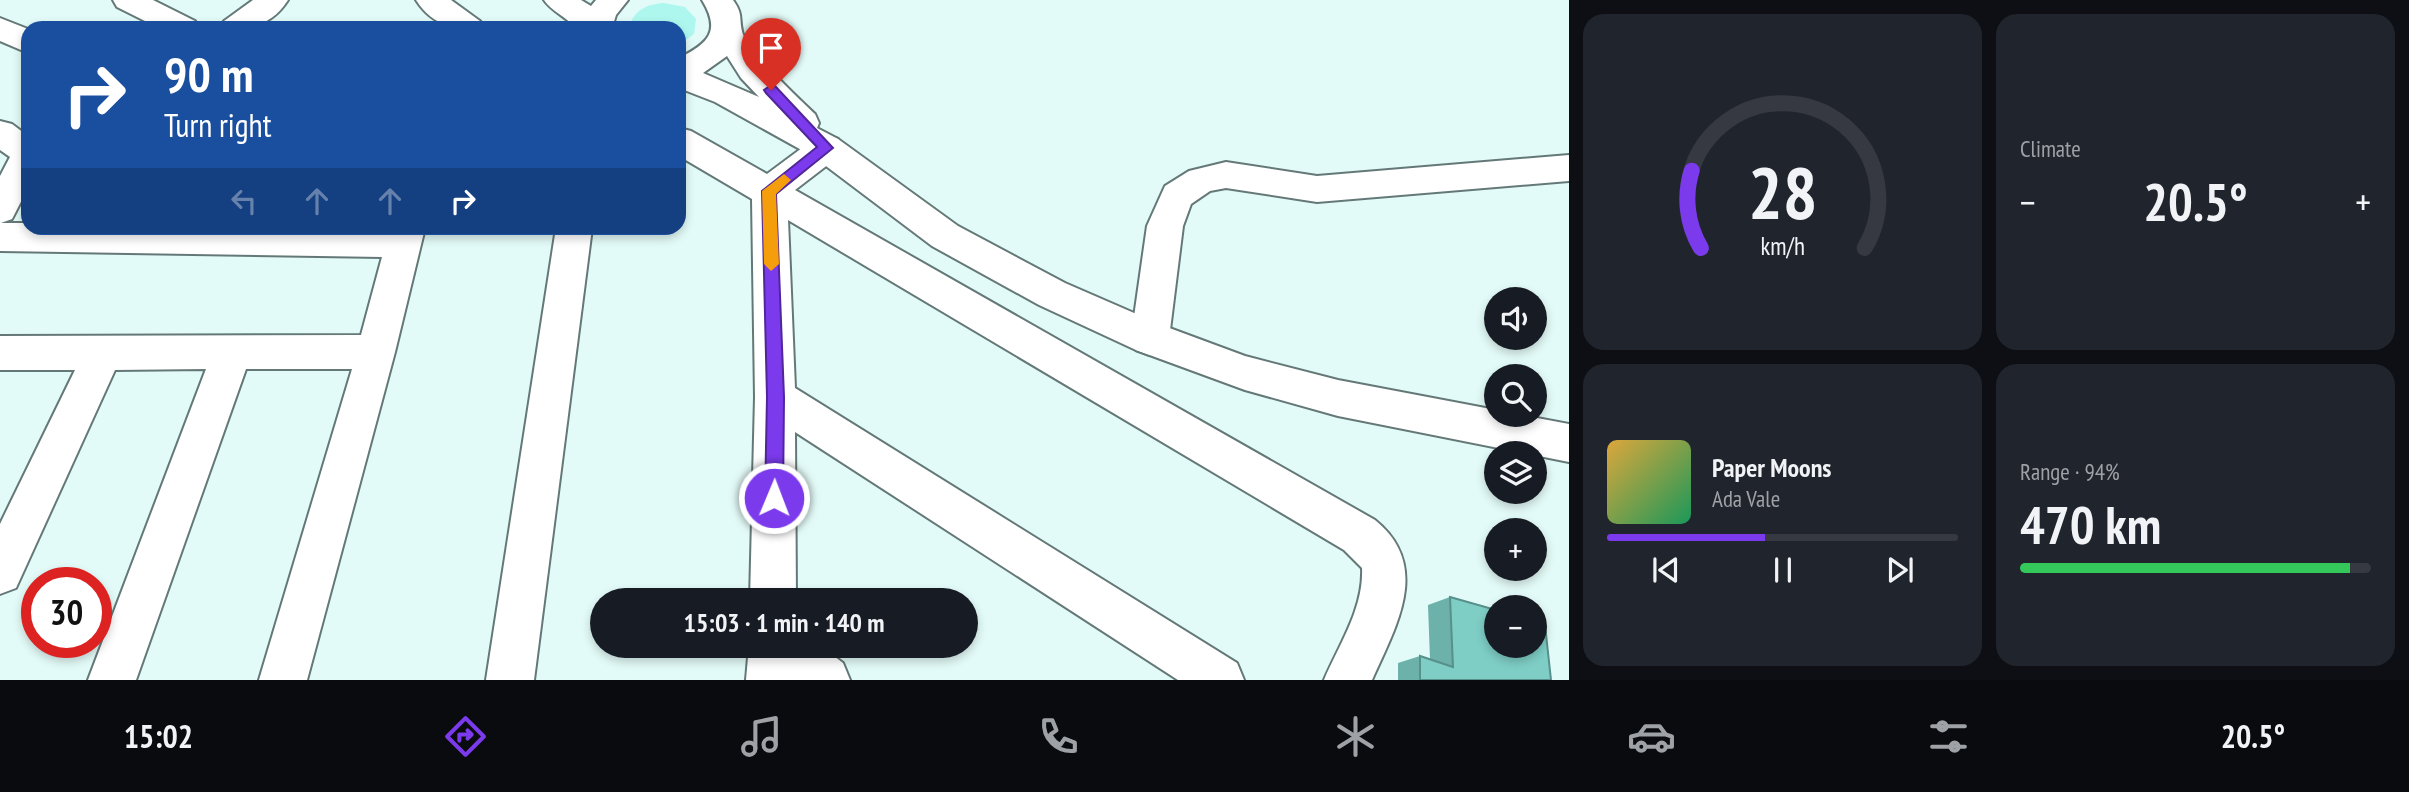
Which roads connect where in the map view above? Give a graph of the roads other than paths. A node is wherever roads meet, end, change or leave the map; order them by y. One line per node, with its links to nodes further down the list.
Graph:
1 (128, 0): 7 (street)
2 (273, 0): 8 (street)
3 (431, 0): 9 (street)
4 (559, 0): 10 (street)
5 (613, 0): 11 (street)
6 (717, 0): 13 (street)
7 (170, 21)
8 (244, 21)
9 (460, 21)
10 (585, 21)
11 (599, 21)
12 (0, 28): 14 (street)
13 (727, 33): 15 (street); 19 (street)
14 (21, 38)
15 (686, 66)
16 (686, 79): 19 (street)
17 (0, 133): 20 (street)
18 (686, 144): 22 (street)
19 (826, 148): 22 (street); 27 (street)
20 (19, 163): 23 (street)
21 (1569, 168): 27 (street)
22 (769, 191): 32 (street); 44 (street)
23 (0, 209)
24 (405, 235): 26 (street); 28 (street)
25 (573, 235): 40 (street)
26 (0, 237)
27 (1150, 338): 33 (street)
28 (376, 352): 31 (street); 39 (street)
29 (0, 353): 30 (street)
30 (103, 353): 31 (street); 34 (street)
31 (232, 353): 38 (street)
32 (775, 397): 35 (street); 43 (street)
33 (1569, 443)
34 (0, 572)
35 (773, 588)
36 (771, 658): 41 (street)
37 (799, 658): 42 (street)
38 (112, 680)
39 (283, 680)
40 (510, 680)
41 (770, 680)
42 (826, 680)
43 (1220, 680)
44 (1348, 680)

